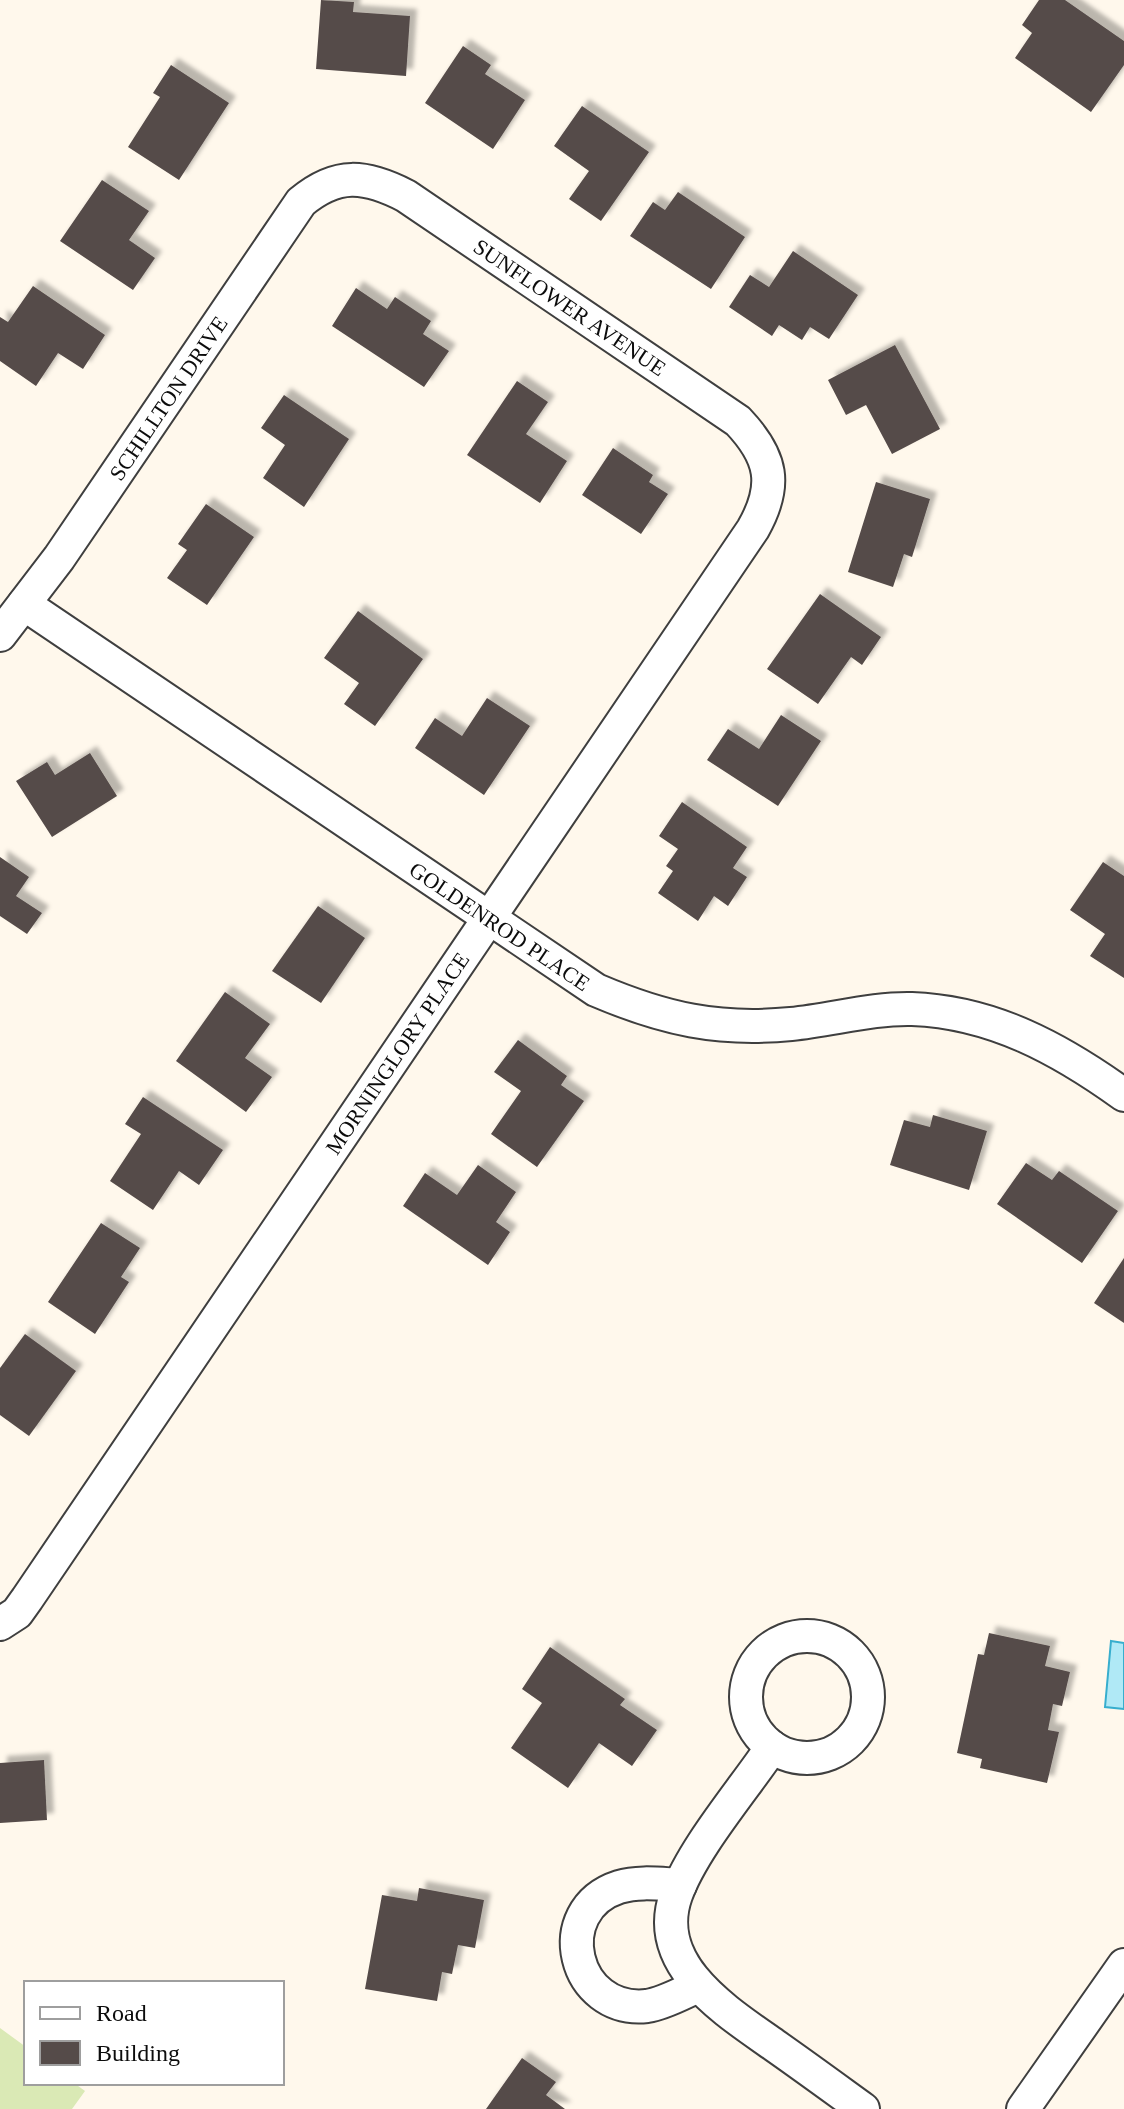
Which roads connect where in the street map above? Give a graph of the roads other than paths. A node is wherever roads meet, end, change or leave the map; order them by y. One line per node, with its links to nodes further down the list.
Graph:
1 (348, 179): 2 (street, SUNFLOWER AVENUE); 3 (street, SCHILLTON DRIVE)
2 (768, 469): 5 (street, MORNINGLORY PLACE)
3 (24, 604): 4 (street, SCHILLTON DRIVE); 5 (street, GOLDENROD PLACE)
4 (0, 635)
5 (489, 919): 6 (street, GOLDENROD PLACE); 7 (street, MORNINGLORY PLACE)
6 (1124, 1095)
7 (0, 1624)
8 (772, 1747): 9 (street)
9 (680, 1885): 11 (street); 11 (street)
10 (1124, 1965): 13 (street)
11 (698, 1986): 12 (street)
12 (863, 2109)
13 (1023, 2109)

